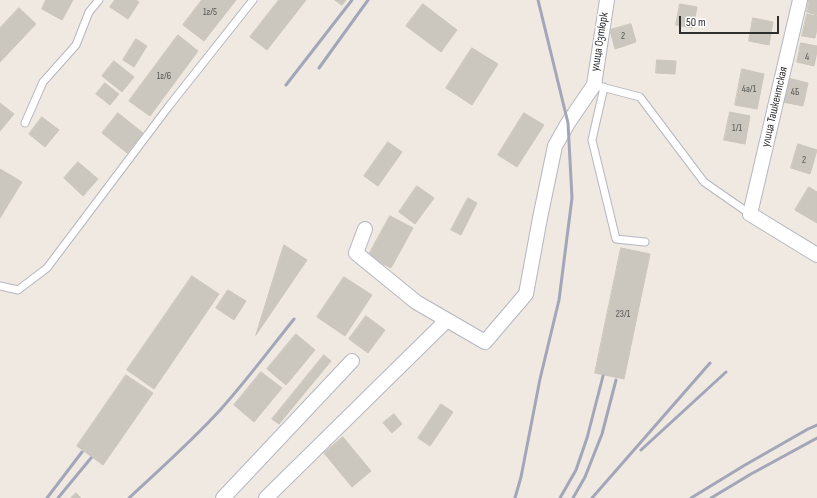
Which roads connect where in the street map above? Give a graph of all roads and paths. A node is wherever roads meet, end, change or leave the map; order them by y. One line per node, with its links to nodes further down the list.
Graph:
1 (99, 0): 6 (lane)
2 (253, 0): 11 (lane)
3 (607, 0): 5 (street, улица Озтюрк)
4 (800, 0): 7 (street, улица Ташкентская)
5 (599, 86): 7 (lane); 9 (lane); 12 (street)
6 (25, 122)
7 (750, 214): 10 (street)
8 (365, 229): 12 (street)
9 (644, 242)
10 (817, 255)
11 (0, 286)
12 (447, 320): 15 (street)
13 (352, 361): 14 (street)
14 (223, 498)
15 (266, 498)

